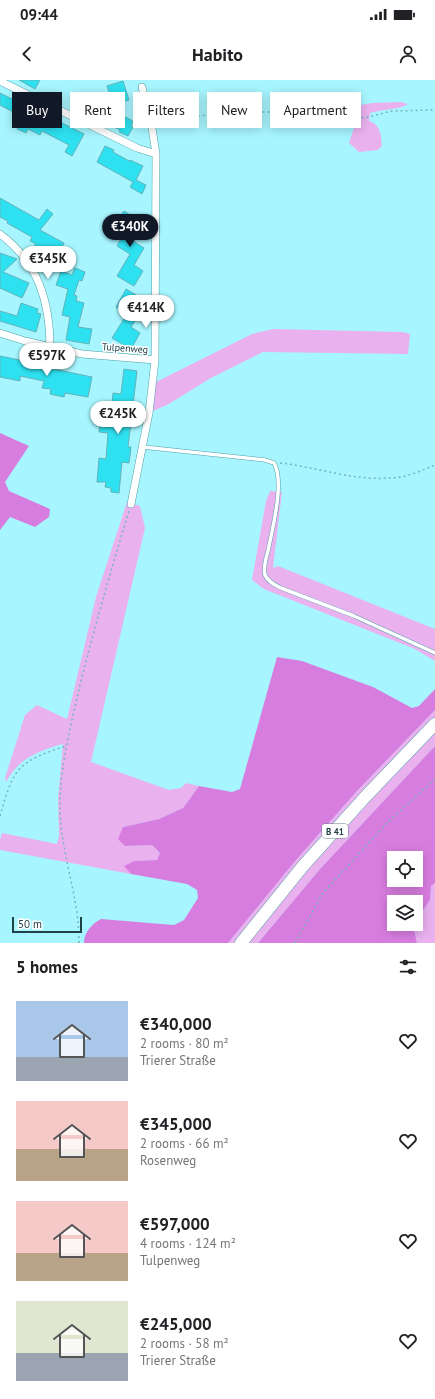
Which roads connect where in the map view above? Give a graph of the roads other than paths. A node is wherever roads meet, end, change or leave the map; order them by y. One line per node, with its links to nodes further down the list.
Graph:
1 (0, 80): 3 (street)
2 (142, 87): 3 (street)
3 (156, 154): 7 (street)
4 (0, 234): 6 (street)
5 (0, 332): 6 (street, Tulpenweg)
6 (50, 347): 7 (street, Tulpenweg)
7 (155, 360): 8 (street)
8 (143, 447): 9 (street); 10 (lane)
9 (131, 504)
10 (435, 653)
11 (435, 724): 12 (highway, B 41)
12 (240, 943)

